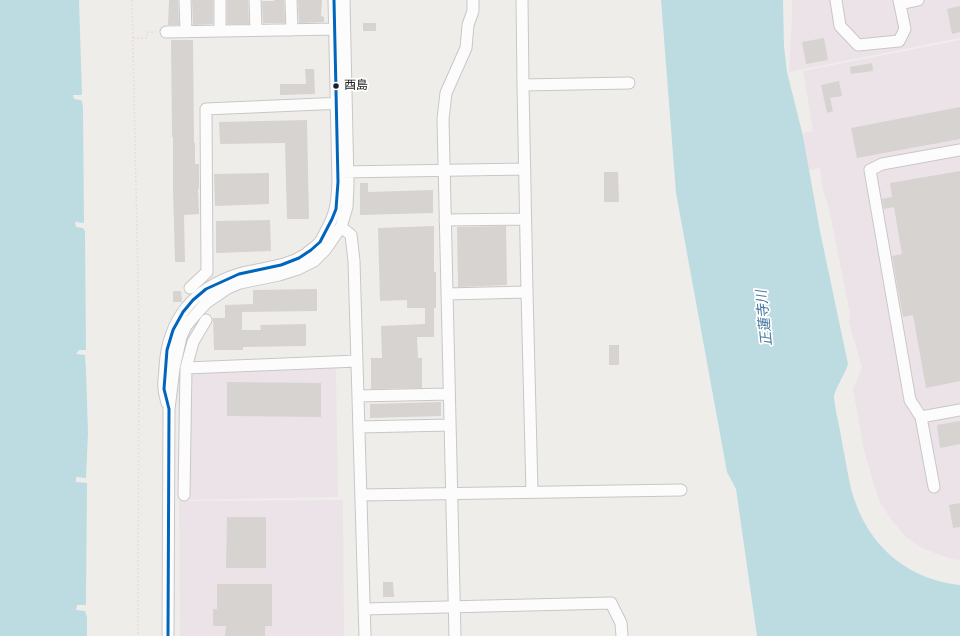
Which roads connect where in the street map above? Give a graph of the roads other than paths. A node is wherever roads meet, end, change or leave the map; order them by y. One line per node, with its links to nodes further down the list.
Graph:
1 (185, 0): 16 (street)
2 (220, 0): 14 (street)
3 (255, 0): 12 (street)
4 (291, 0): 13 (street)
5 (473, 0): 22 (street)
6 (522, 0): 18 (street)
7 (836, 0): 10 (street)
8 (918, 0): 10 (street)
9 (340, 2): 11 (street); 19 (street)
10 (899, 2)
11 (335, 29): 13 (street); 19 (street)
12 (256, 30): 13 (street); 14 (street)
13 (292, 30)
14 (220, 31): 16 (street)
15 (166, 32): 16 (street)
16 (186, 32)
17 (629, 83): 18 (street)
18 (523, 85): 21 (street)
19 (340, 107): 23 (street); 27 (street)
20 (960, 150): 37 (street)
21 (525, 169): 22 (street); 24 (street)
22 (444, 171): 23 (street); 25 (street)
23 (343, 172): 26 (street); 35 (street)
24 (525, 219): 25 (street); 28 (street)
25 (445, 220): 29 (street)
26 (341, 227): 31 (street); 35 (street)
27 (190, 288)
28 (527, 292): 29 (street); 42 (street)
29 (447, 294): 33 (street)
30 (206, 320): 32 (street)
31 (357, 360): 32 (street); 34 (street)
32 (186, 368): 44 (street)
33 (449, 394): 34 (street); 39 (street)
34 (358, 396): 38 (street)
35 (169, 410): 48 (street)
36 (960, 410): 37 (street)
37 (921, 416): 40 (street)
38 (359, 426): 39 (street); 45 (street)
39 (450, 426): 43 (street)
40 (934, 486)
41 (682, 490): 42 (street)
42 (532, 492): 43 (street)
43 (451, 494): 45 (street); 46 (street)
44 (184, 495)
45 (361, 495): 47 (street)
46 (454, 607): 47 (street); 50 (street); 51 (street)
47 (364, 609): 49 (street)
48 (168, 636)
49 (365, 636)
50 (455, 636)
51 (622, 636)

